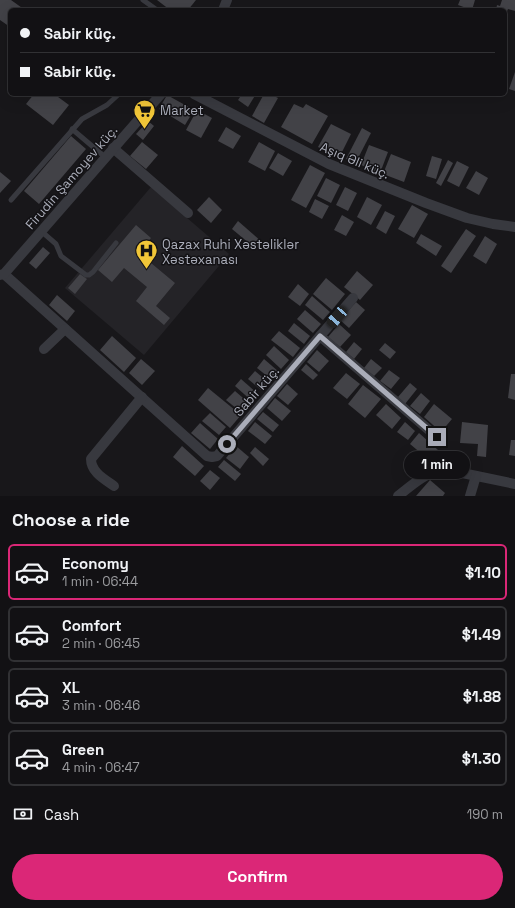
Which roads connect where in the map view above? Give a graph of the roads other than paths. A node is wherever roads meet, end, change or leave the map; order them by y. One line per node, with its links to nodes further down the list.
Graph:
1 (143, 0): 2 (lane)
2 (154, 8)
3 (117, 96): 6 (lane)
4 (159, 96): 7 (street, Firudin Şamoyev küç.)
5 (198, 96): 11 (street, Aşıq Əli küç.)
6 (72, 129): 8 (lane); 9 (lane)
7 (113, 148): 8 (street, Firudin Şamoyev küç.); 10 (street)
8 (105, 158): 12 (street, Firudin Şamoyev küç.)
9 (11, 200)
10 (188, 213)
11 (515, 227)
12 (41, 231): 13 (lane); 14 (street, Firudin Şamoyev küç.)
13 (116, 243)
14 (2, 274): 16 (street, Sabir küç.)
15 (353, 298): 17 (street)
16 (65, 329): 18 (street); 19 (street, Sabir küç.)
17 (320, 336): 19 (street, Sabir küç.); 20 (street)
18 (44, 350)
19 (142, 397): 23 (street)
20 (437, 437)
21 (476, 476): 22 (street); 24 (street); 25 (street)
22 (515, 484)
23 (114, 486)
24 (398, 496)
25 (470, 496)

